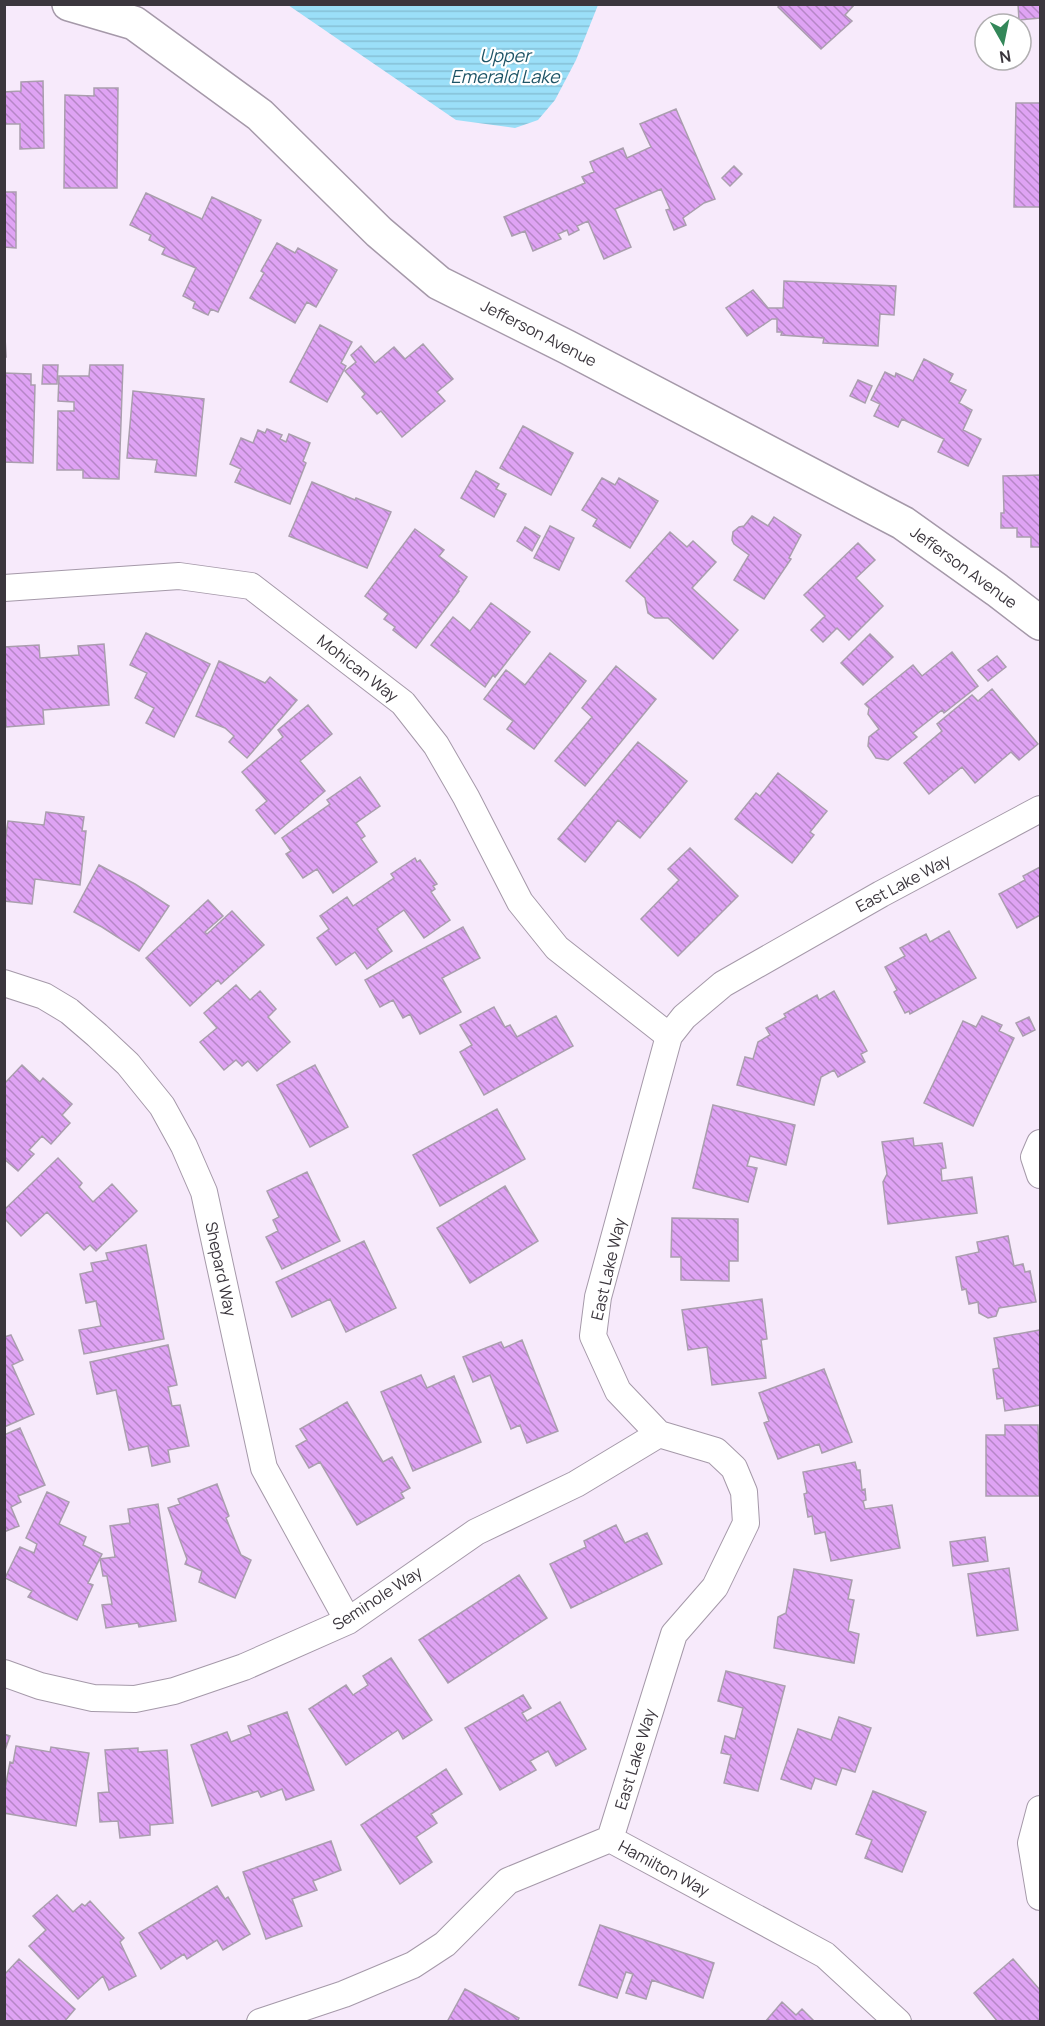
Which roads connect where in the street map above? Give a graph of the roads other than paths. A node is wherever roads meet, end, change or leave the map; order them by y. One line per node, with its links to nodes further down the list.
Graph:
1 (69, 4): 3 (street, Jefferson Avenue)
2 (4, 588): 6 (street, Mohican Way)
3 (1041, 623)
4 (1041, 809): 6 (street, East Lake Way)
5 (4, 984): 10 (street, Shepard Way)
6 (669, 1036): 9 (street, East Lake Way)
7 (1041, 1143): 8 (street)
8 (1041, 1175)
9 (659, 1434): 10 (street, Seminole Way); 13 (street, East Lake Way)
10 (348, 1621): 11 (street, Seminole Way)
11 (4, 1673)
12 (1041, 1809): 14 (street)
13 (610, 1839): 15 (street, Hamilton Way); 16 (street, Hamilton Way)
14 (1041, 1897)
15 (260, 2022)
16 (898, 2022)

